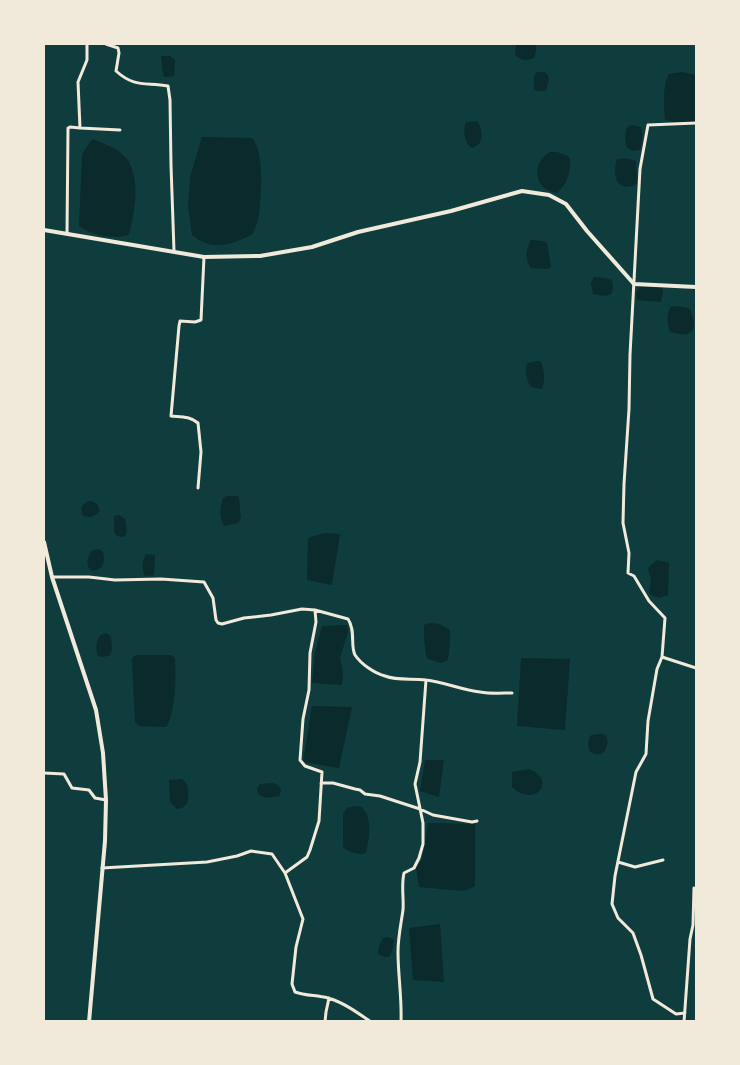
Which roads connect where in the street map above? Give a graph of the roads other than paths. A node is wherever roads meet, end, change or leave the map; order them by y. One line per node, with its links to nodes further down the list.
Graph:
1 (87, 44): 5 (street)
2 (106, 44): 3 (street)
3 (118, 46): 9 (street)
4 (696, 123): 11 (street)
5 (80, 128): 6 (street); 8 (street)
6 (120, 130)
7 (44, 230): 8 (street)
8 (67, 235): 9 (street)
9 (174, 251): 10 (street)
10 (204, 257): 11 (street); 13 (street)
11 (634, 284): 12 (street); 17 (street)
12 (696, 287)
13 (198, 488)
14 (44, 542): 15 (street)
15 (52, 577): 16 (street); 23 (street)
16 (315, 610): 19 (street); 22 (street)
17 (662, 657): 18 (street); 27 (street)
18 (696, 668)
19 (426, 680): 20 (street); 24 (street)
20 (512, 693)
21 (44, 773): 23 (street)
22 (321, 783): 24 (street); 29 (street)
23 (106, 800): 28 (street)
24 (420, 809): 25 (street); 37 (street)
25 (477, 820)
26 (663, 860): 27 (street)
27 (618, 862): 33 (street)
28 (102, 868): 29 (street); 34 (street)
29 (285, 873): 32 (street)
30 (694, 888): 31 (street)
31 (695, 925): 33 (street)
32 (329, 998): 35 (street); 36 (street)
33 (685, 1013): 38 (street)
34 (89, 1022)
35 (325, 1022)
36 (370, 1022)
37 (401, 1022)
38 (684, 1022)

